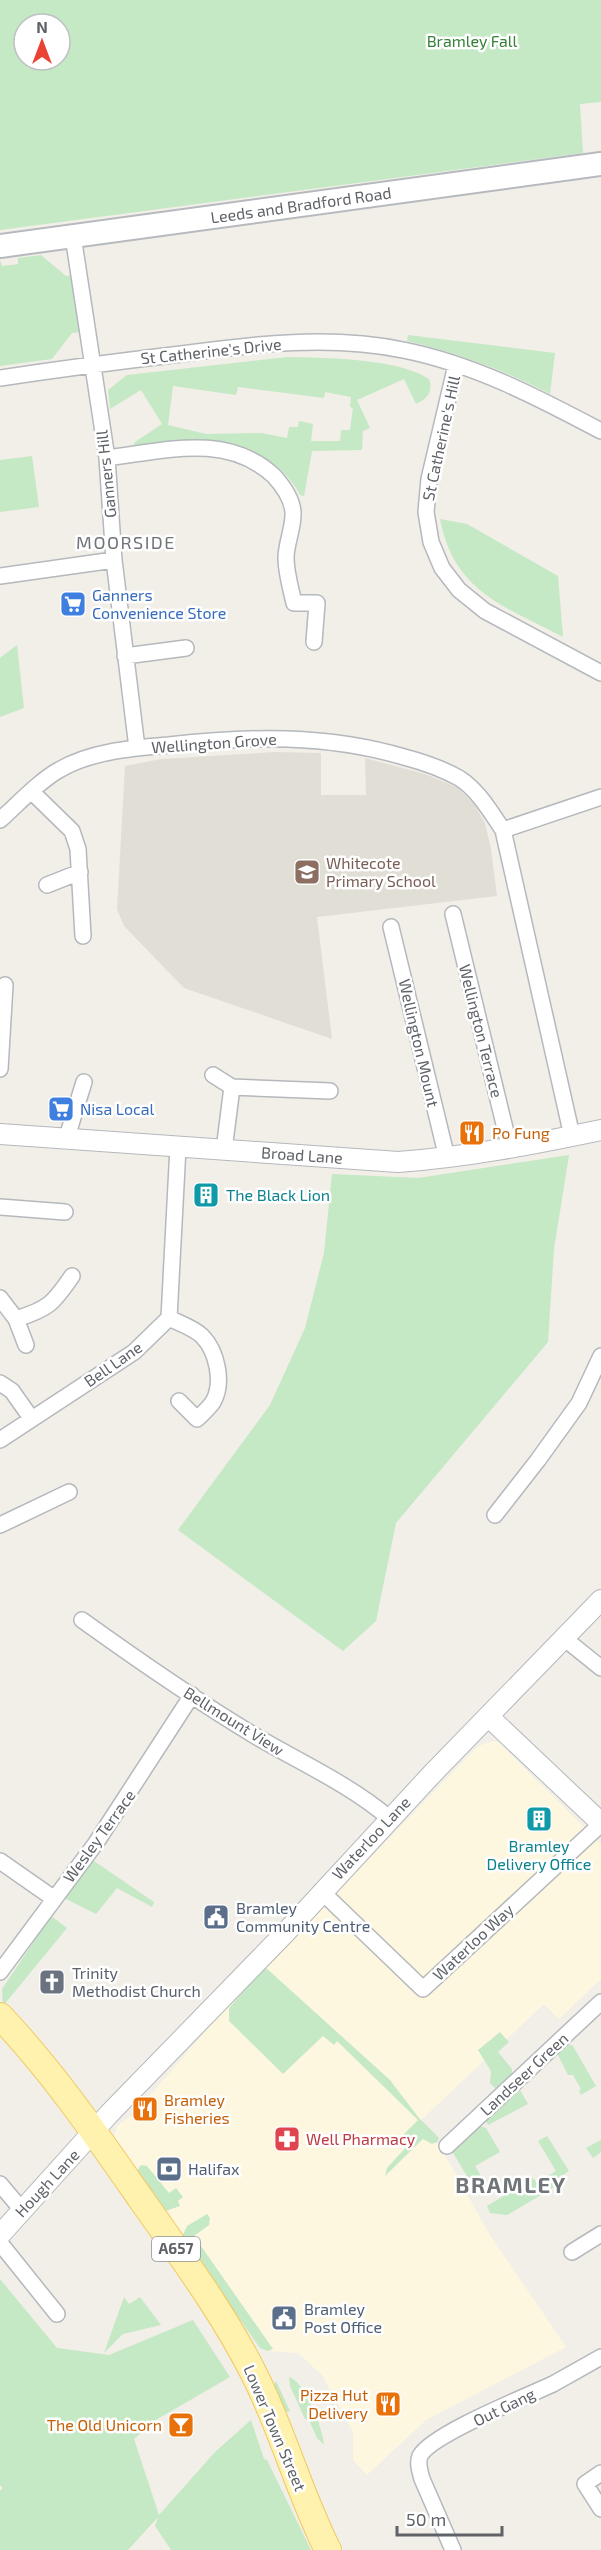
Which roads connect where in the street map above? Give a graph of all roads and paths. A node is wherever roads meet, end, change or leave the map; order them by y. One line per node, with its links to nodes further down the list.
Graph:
1 (601, 164): 2 (main road, Leeds and Bradford Road)
2 (74, 236): 3 (main road, Leeds and Bradford Road); 4 (street, Ganners Hill)
3 (0, 246)
4 (92, 365): 5 (street, St Catherine's Drive); 6 (street, St Catherine's Drive); 8 (street, Ganners Hill)
5 (456, 365): 7 (street, St Catherine's Drive); 14 (street, St Catherine's Hill)
6 (0, 378)
7 (601, 431)
8 (107, 458): 9 (street, Ganners Hill); 11 (street)
9 (114, 560): 10 (street); 13 (street, Ganners Hill)
10 (0, 576)
11 (314, 642)
12 (186, 648): 13 (street)
13 (125, 656): 15 (street, Ganners Hill)
14 (601, 673)
15 (137, 748): 16 (street, Wellington Grove); 19 (street, Wellington Grove)
16 (32, 792): 18 (street, Wellington Grove); 20 (street)
17 (601, 797): 19 (street)
18 (0, 820)
19 (502, 830): 33 (street, Wellington Grove)
20 (80, 872): 21 (street); 24 (street)
21 (47, 885)
22 (453, 914): 36 (street, Wellington Terrace)
23 (392, 927): 38 (street, Wellington Mount)
24 (83, 936)
25 (5, 985): 26 (street)
26 (0, 1069)
27 (213, 1075): 29 (street)
28 (84, 1082): 34 (street)
29 (232, 1087): 30 (street); 37 (street)
30 (330, 1091)
31 (601, 1130): 33 (street, Broad Lane)
32 (0, 1134): 34 (street, Broad Lane)
33 (572, 1136): 36 (street, Broad Lane)
34 (68, 1137): 35 (street, Broad Lane)
35 (178, 1147): 37 (street, Broad Lane); 43 (street)
36 (510, 1149): 38 (street, Broad Lane)
37 (224, 1150): 38 (street, Broad Lane)
38 (447, 1158)
39 (0, 1208): 40 (street)
40 (65, 1212)
41 (72, 1276): 44 (street)
42 (0, 1298): 44 (street)
43 (169, 1318): 48 (street); 49 (street, Bell Lane)
44 (16, 1319): 45 (street)
45 (26, 1345)
46 (601, 1356): 52 (street)
47 (0, 1383): 49 (street)
48 (179, 1401)
49 (31, 1418): 50 (street, Bell Lane)
50 (0, 1440)
51 (69, 1492): 53 (street)
52 (495, 1515)
53 (0, 1525)
54 (601, 1600): 56 (street, Waterloo Lane)
55 (82, 1620): 58 (street, Bellmount View)
56 (565, 1639): 57 (street); 59 (street, Waterloo Lane)
57 (601, 1668)
58 (192, 1695): 60 (street, Bellmount View); 64 (street, Wesley Terrace)
59 (489, 1717): 60 (street, Waterloo Lane); 61 (street)
60 (389, 1818): 63 (street, Waterloo Lane)
61 (601, 1824): 63 (street, Waterloo Way)
62 (0, 1862): 64 (street)
63 (321, 1891): 68 (street, Waterloo Lane)
64 (53, 1898): 65 (street, Wesley Terrace)
65 (0, 1972)
66 (601, 2002): 69 (street, Landseer Green)
67 (0, 2016): 68 (main road, A657)
68 (94, 2131): 71 (street, Hough Lane); 80 (main road, Lower Town Street / A657)
69 (447, 2146)
70 (0, 2184): 71 (street)
71 (22, 2210): 73 (street, Hough Lane)
72 (601, 2234): 75 (street)
73 (0, 2235)
74 (0, 2243): 76 (street)
75 (572, 2252)
76 (57, 2314)
77 (601, 2357): 81 (street, Out Gang)
78 (601, 2473): 79 (street)
79 (601, 2509)
80 (328, 2550)
81 (453, 2550)

